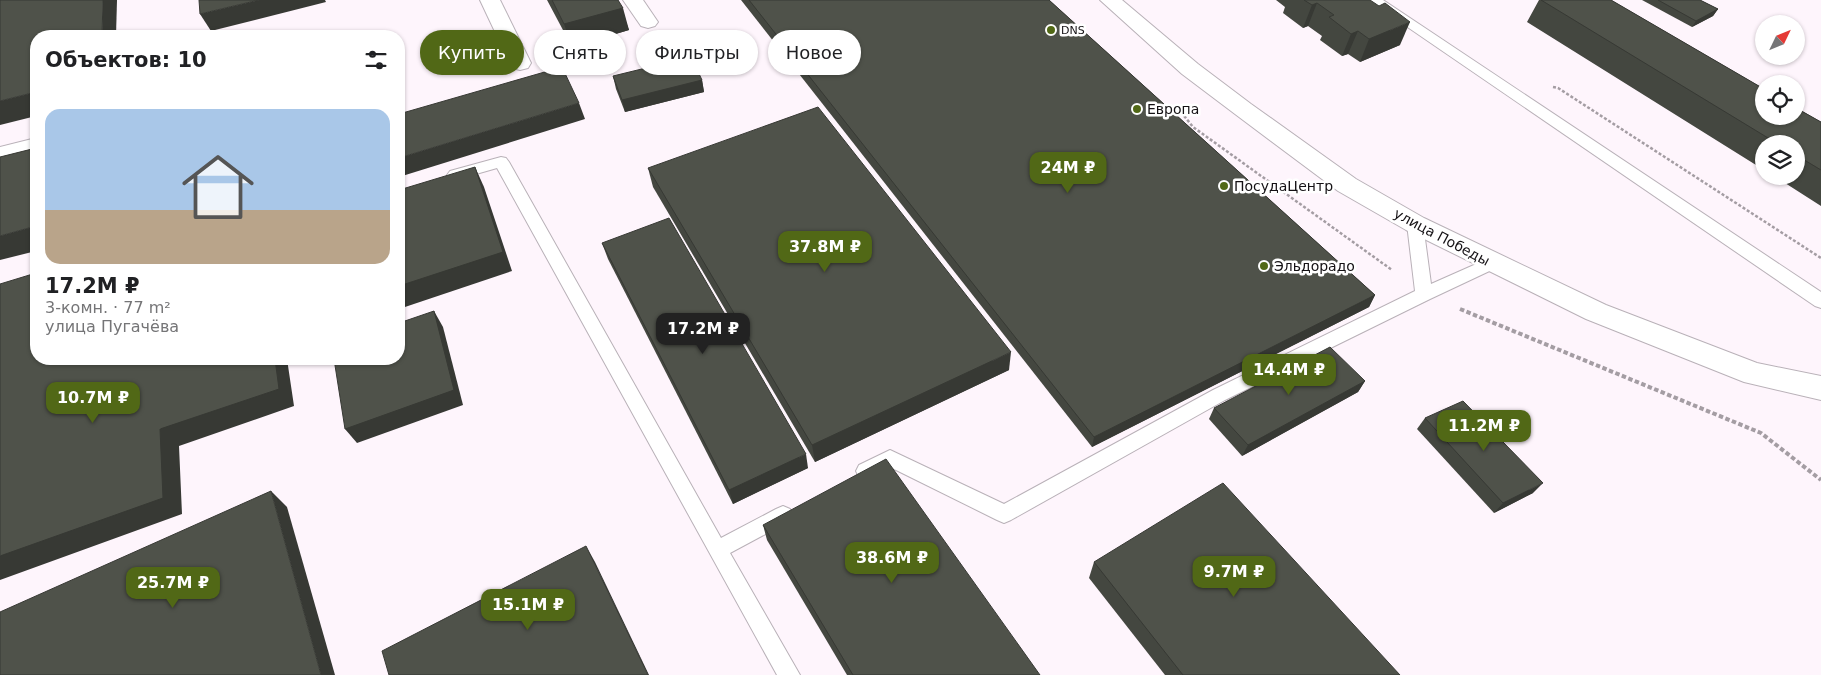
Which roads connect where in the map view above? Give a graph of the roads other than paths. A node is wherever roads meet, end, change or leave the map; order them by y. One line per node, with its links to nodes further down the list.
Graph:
1 (490, 0): 6 (main road)
2 (633, 0): 5 (main road)
3 (1110, 0): 10 (main road, улица Победы)
4 (1374, 0): 13 (lane)
5 (648, 22)
6 (504, 30)
7 (30, 144): 8 (lane)
8 (0, 152)
9 (436, 181): 17 (lane)
10 (1415, 224): 11 (main road, улица Победы); 12 (lane)
11 (1492, 263): 12 (lane); 14 (main road, улица Победы)
12 (1424, 294): 15 (lane)
13 (1821, 301)
14 (1821, 388)
15 (847, 481)
16 (803, 504): 17 (lane)
17 (717, 550): 18 (lane)
18 (789, 675)

